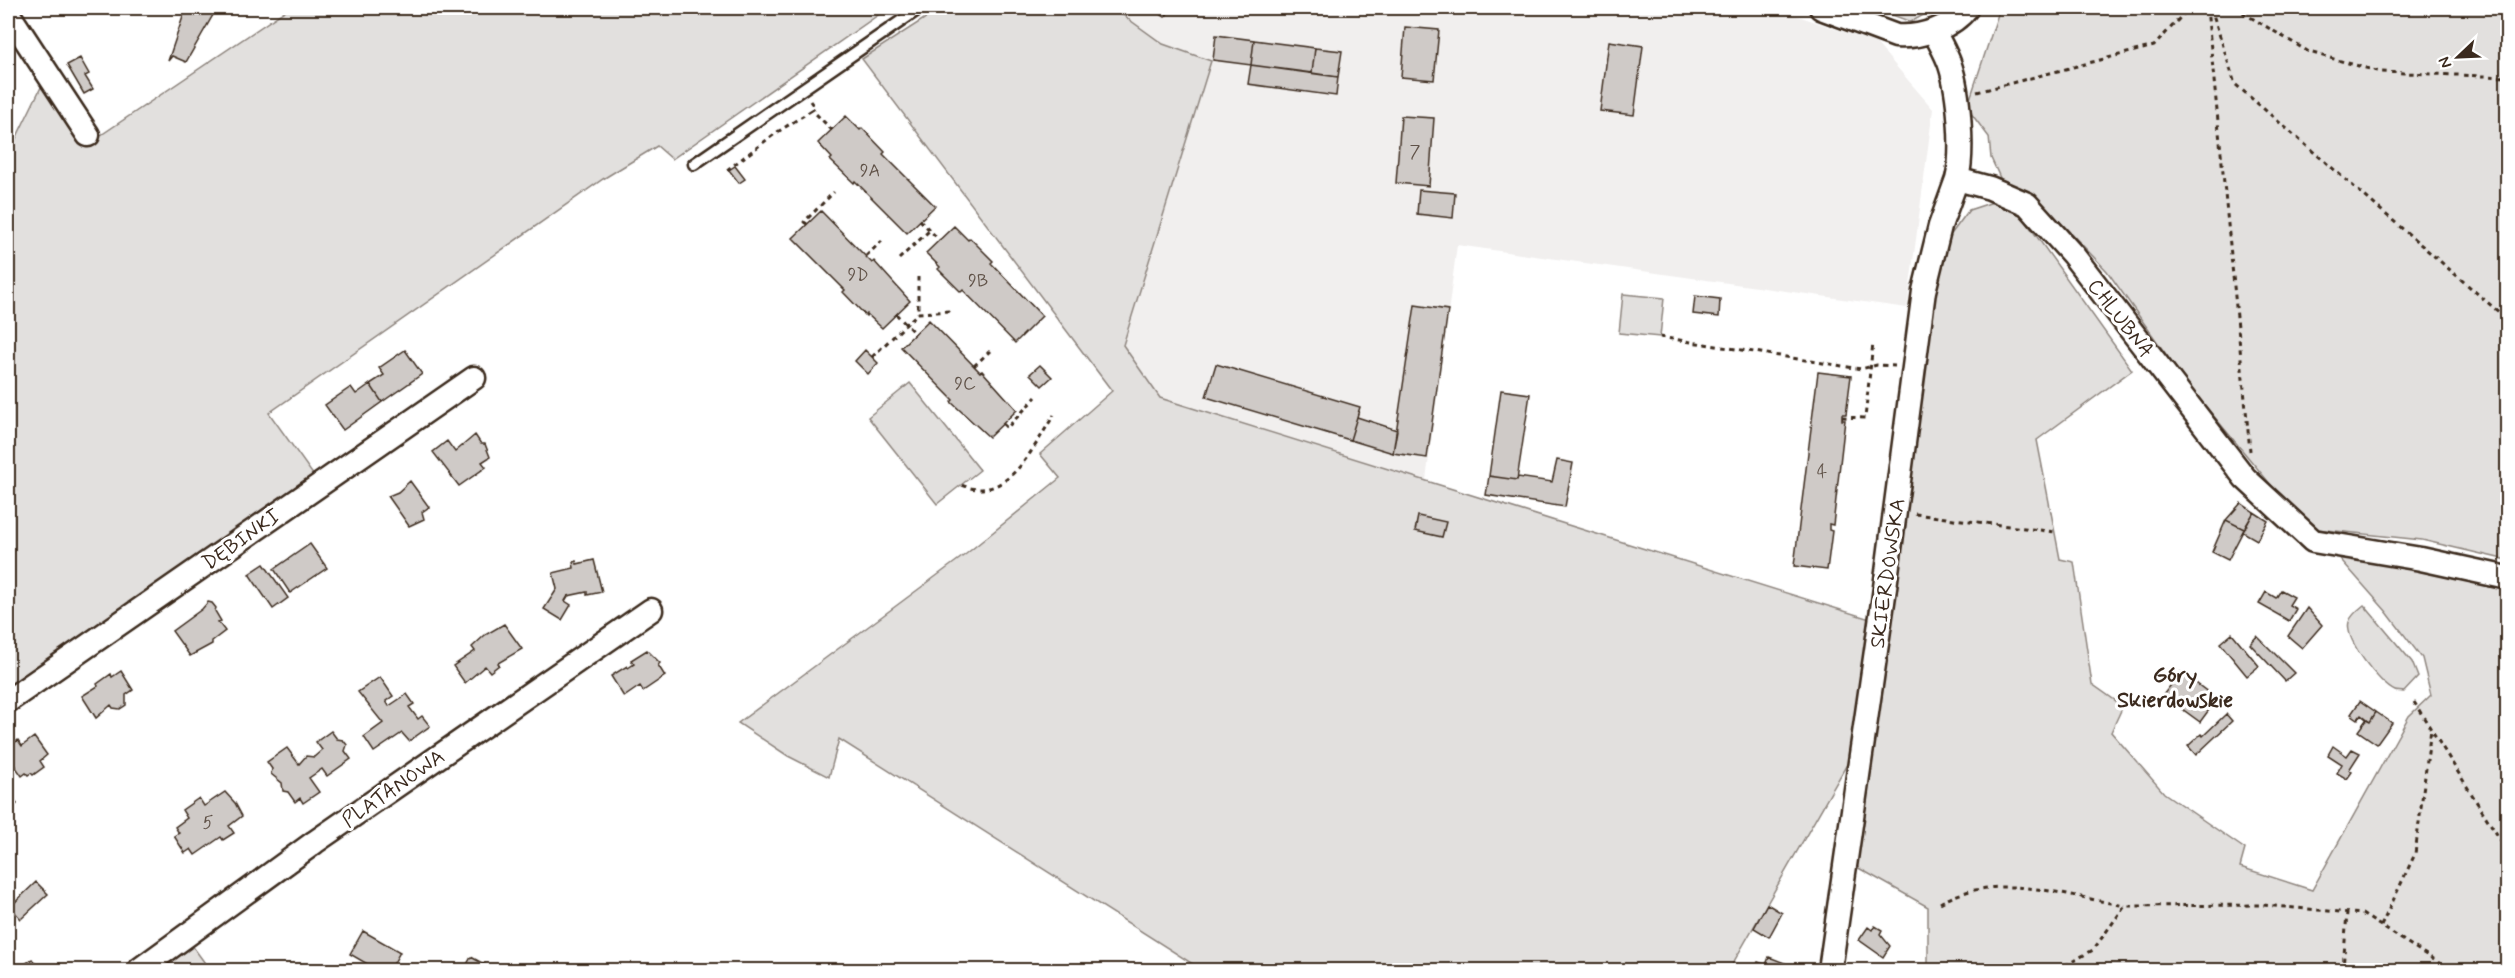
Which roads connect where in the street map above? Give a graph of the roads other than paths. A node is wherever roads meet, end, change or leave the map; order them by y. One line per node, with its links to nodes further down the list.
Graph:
1 (920, 8): 7 (lane)
2 (1821, 8): 5 (street)
3 (1967, 8): 5 (street)
4 (8, 13): 6 (street)
5 (1934, 31): 8 (street)
6 (88, 135)
7 (694, 164)
8 (1957, 179): 10 (street, CHLUBNA); 14 (street, SKIERDOWSKA)
9 (474, 378): 12 (street, DĘBINKI)
10 (2508, 578)
11 (651, 610): 13 (street, PLATANOWA)
12 (8, 701)
13 (139, 970)
14 (1830, 970)

